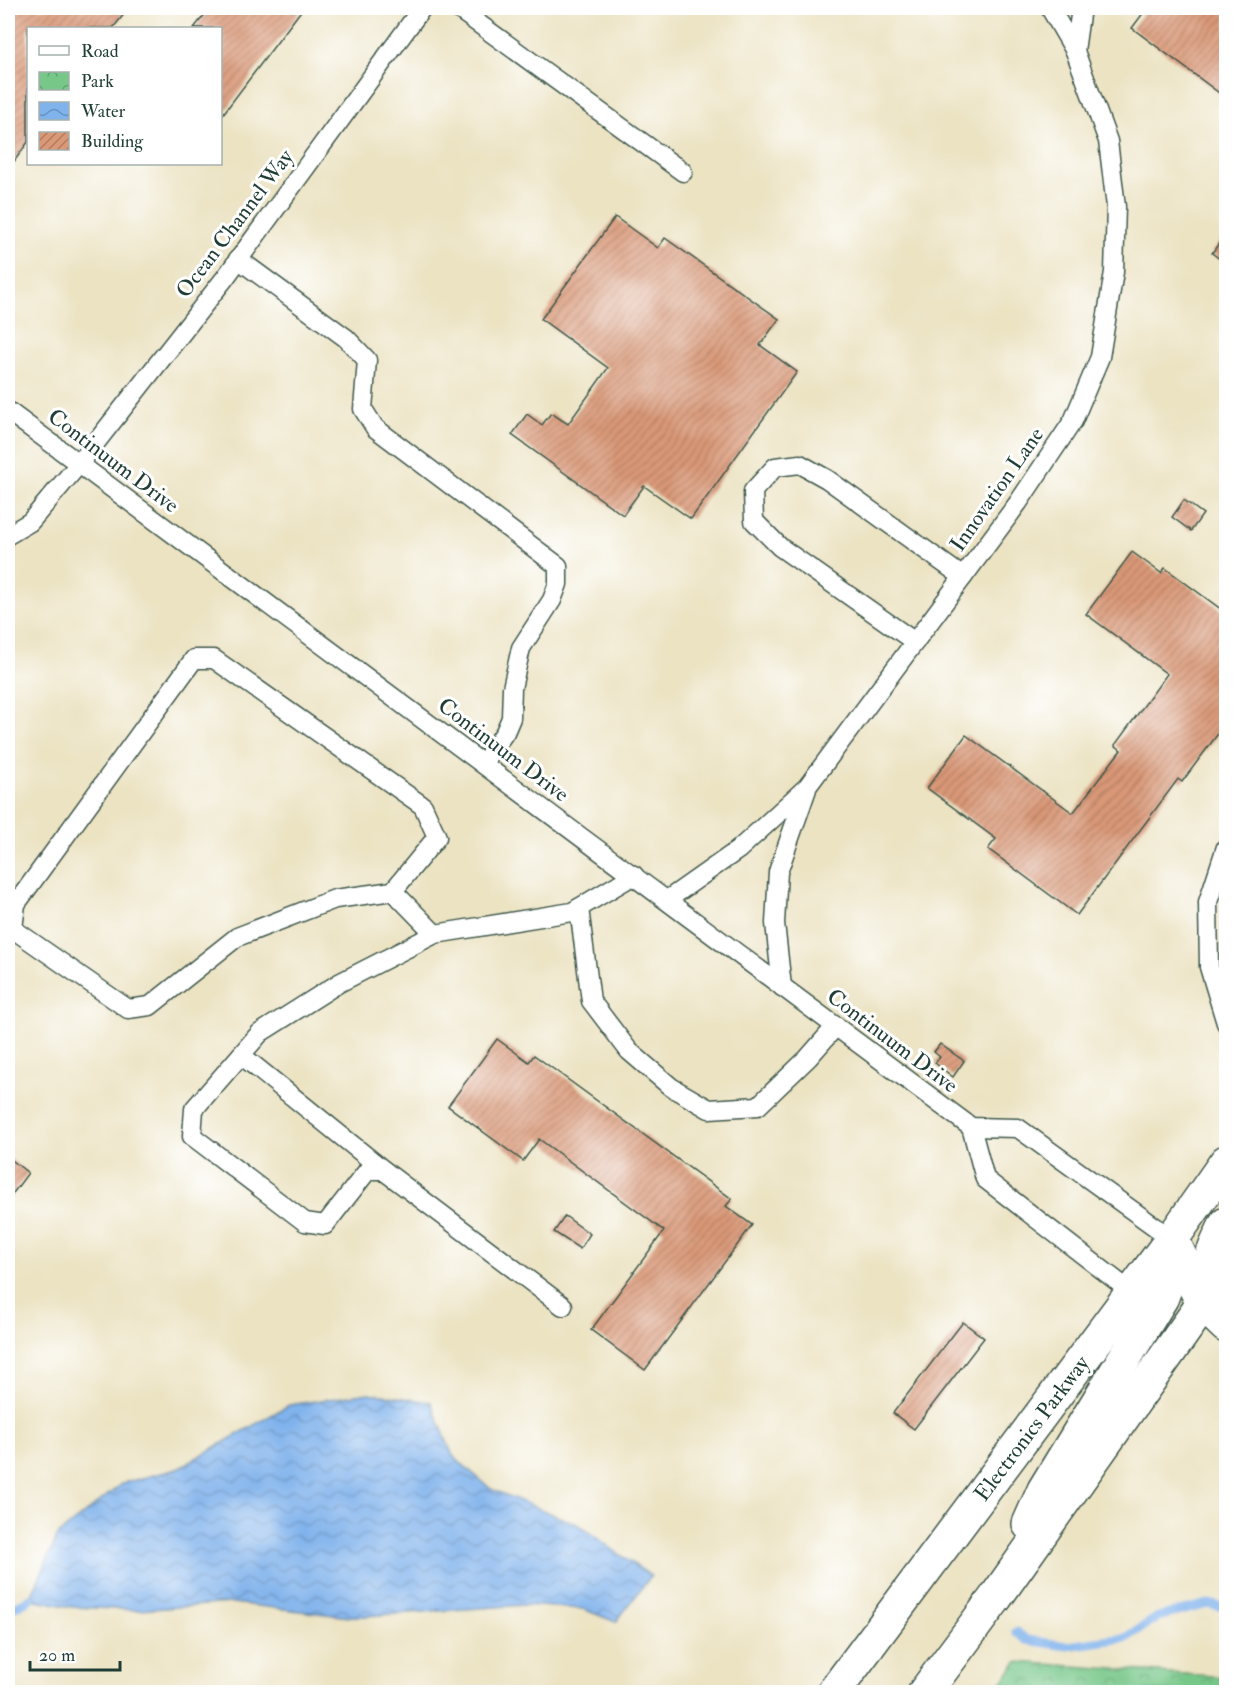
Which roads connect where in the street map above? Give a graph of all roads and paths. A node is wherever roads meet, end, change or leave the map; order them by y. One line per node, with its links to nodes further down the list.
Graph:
1 (422, 8): 7 (lane, Ocean Channel Way)
2 (457, 8): 6 (lane)
3 (1050, 8): 5 (lane, Innovation Lane)
4 (1082, 8): 5 (lane)
5 (1075, 51): 11 (lane, Innovation Lane)
6 (683, 172)
7 (238, 259): 9 (lane, Ocean Channel Way); 13 (lane)
8 (8, 411): 9 (lane, Continuum Drive)
9 (79, 464): 10 (lane, Ocean Channel Way); 13 (lane, Continuum Drive)
10 (8, 536)
11 (963, 577): 12 (lane, Innovation Lane); 12 (lane)
12 (915, 642): 14 (lane, Innovation Lane)
13 (483, 764): 16 (lane, Continuum Drive)
14 (807, 787): 18 (lane, Innovation Lane); 21 (lane)
15 (1227, 846): 22 (lane)
16 (634, 875): 18 (lane, Continuum Drive); 19 (lane)
17 (393, 891): 17 (lane); 20 (lane)
18 (667, 900): 21 (lane, Continuum Drive)
19 (579, 908): 20 (lane); 23 (lane)
20 (435, 934): 24 (lane)
21 (782, 987): 23 (lane, Continuum Drive)
22 (1227, 1023)
23 (836, 1026): 25 (lane, Continuum Drive)
24 (241, 1055): 27 (lane); 27 (lane)
25 (971, 1127): 29 (lane); 31 (lane)
26 (1227, 1162): 29 (main road)
27 (387, 1173): 33 (lane)
28 (1227, 1224): 32 (main road)
29 (1172, 1239): 31 (main road); 32 (main road)
30 (1227, 1275): 32 (main road)
31 (1146, 1295): 32 (main road); 35 (main road); 36 (main road, Electronics Parkway)
32 (1203, 1305): 34 (main road); 35 (main road)
33 (563, 1306)
34 (1227, 1326)
35 (996, 1597): 37 (main road)
36 (834, 1692)
37 (925, 1692)

